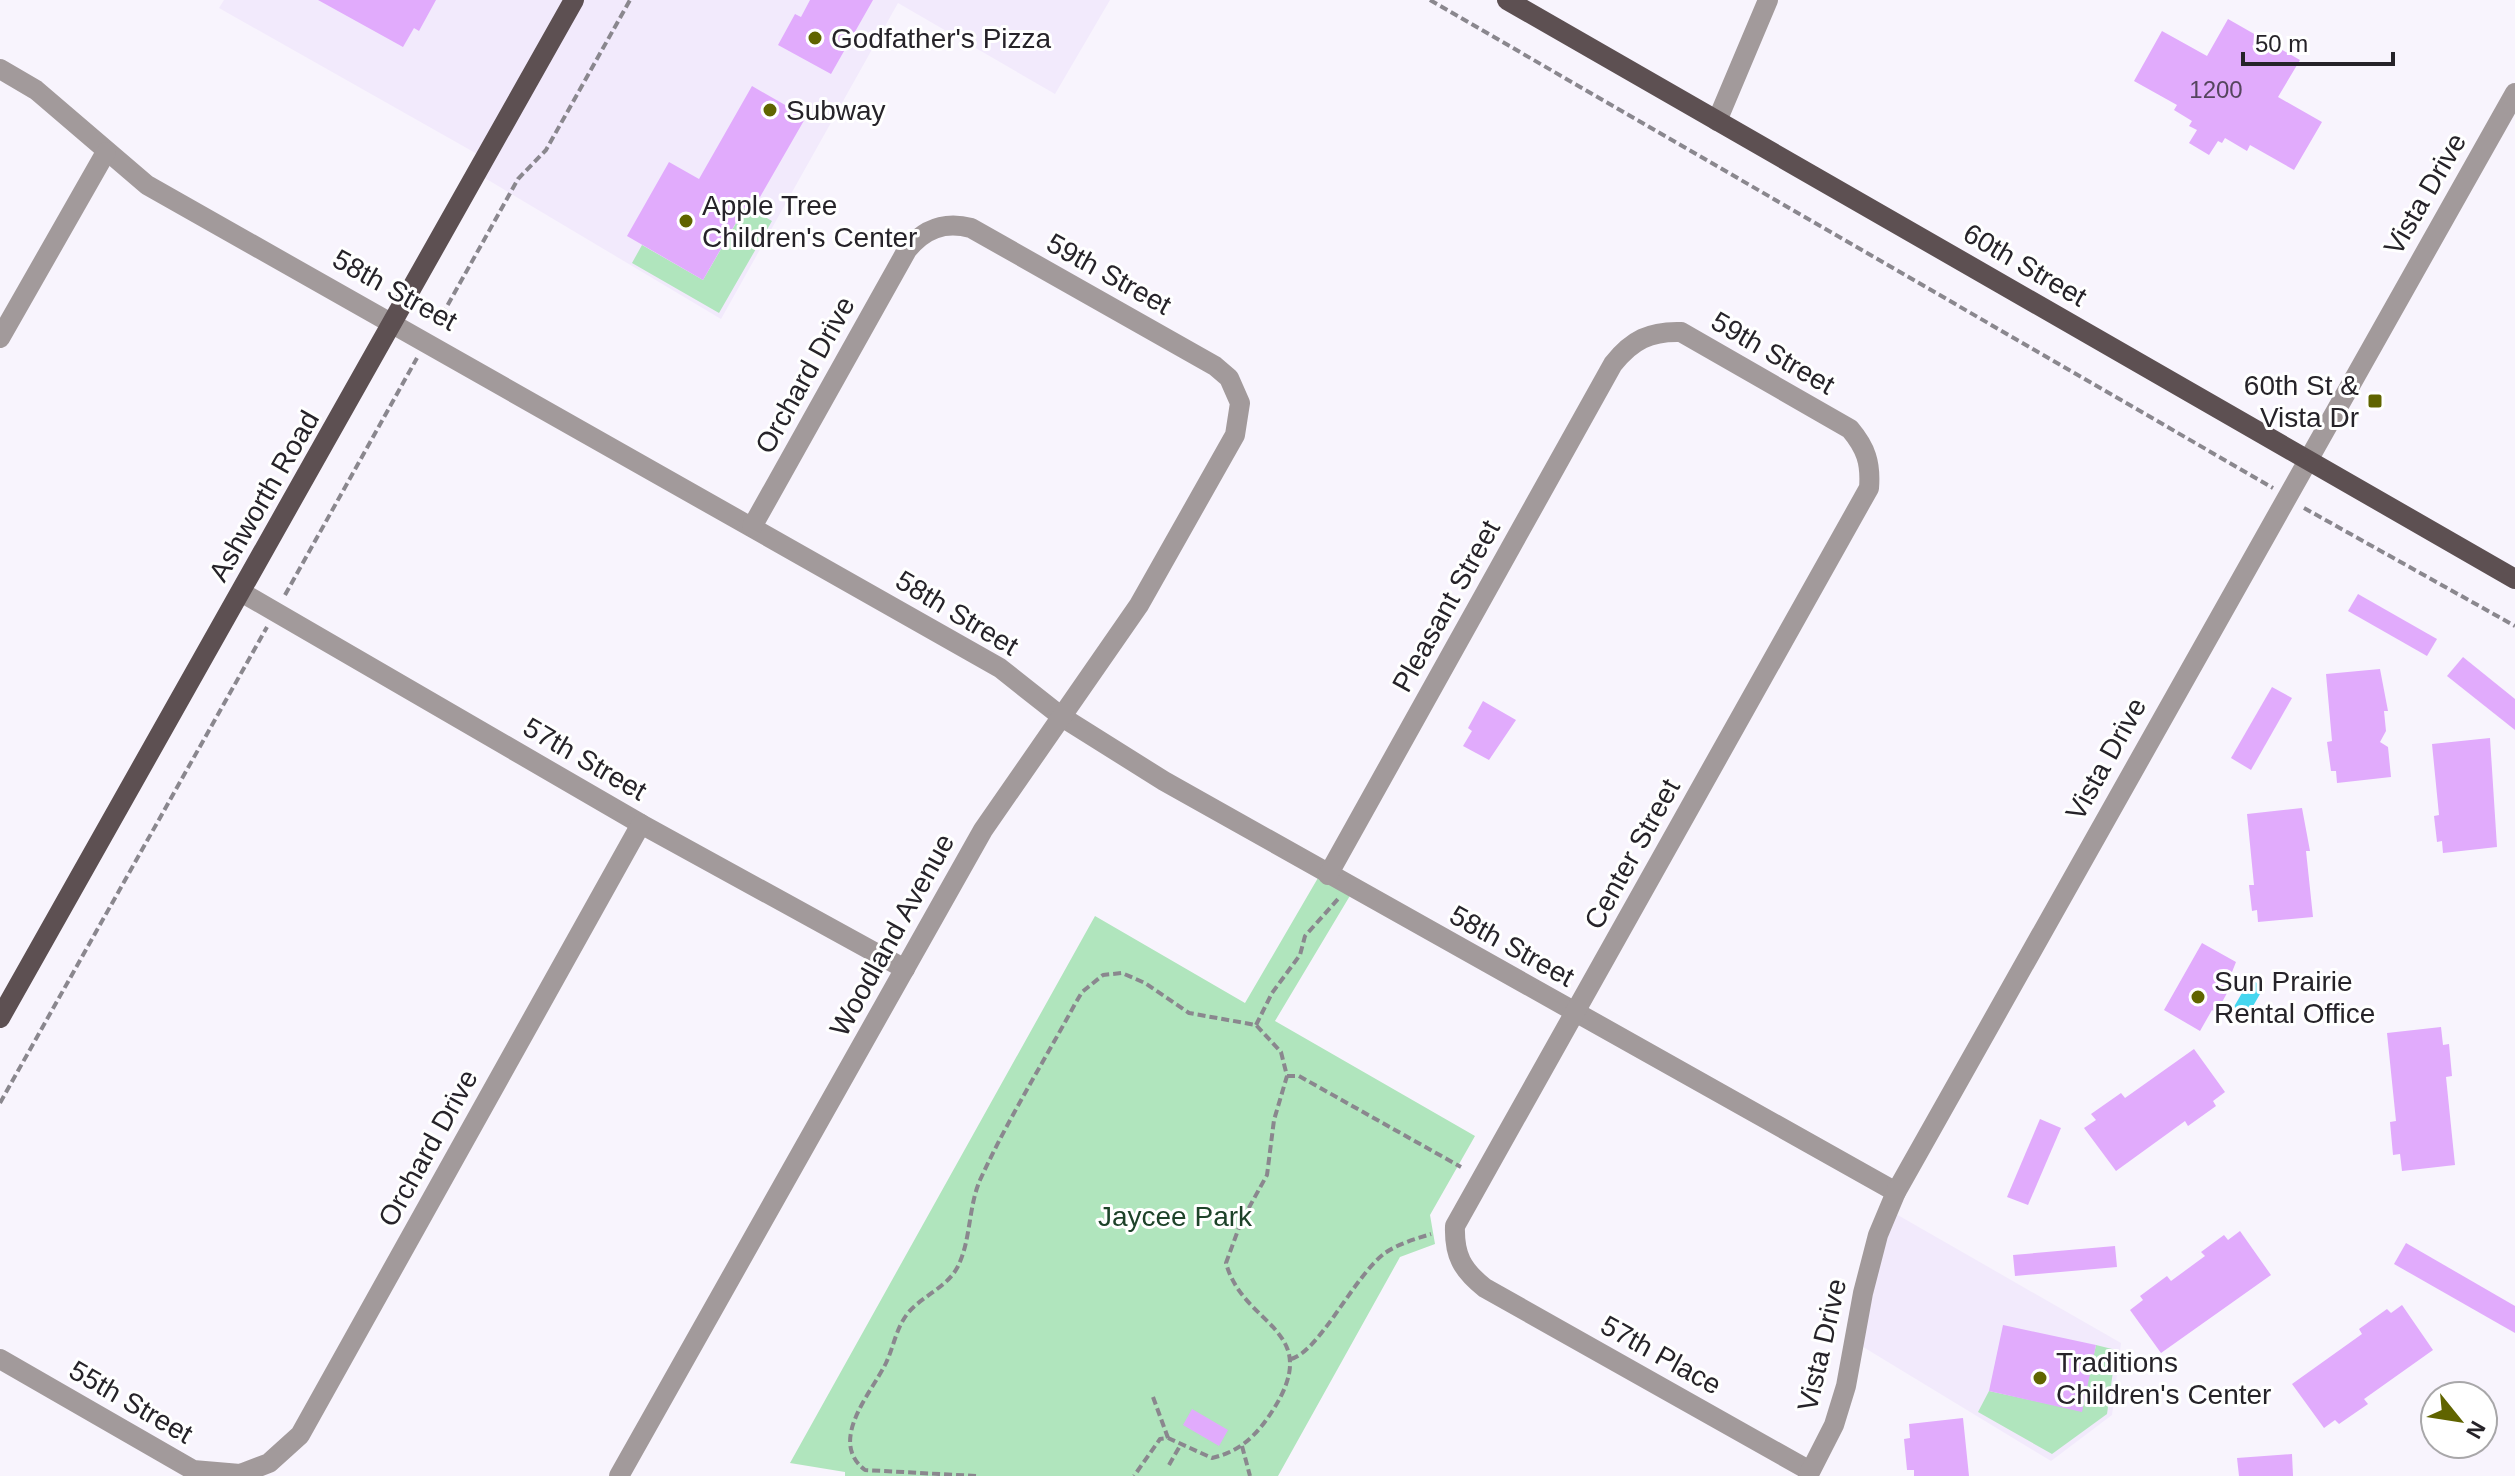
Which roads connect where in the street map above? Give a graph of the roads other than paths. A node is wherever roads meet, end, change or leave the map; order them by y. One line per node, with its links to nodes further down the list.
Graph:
1 (574, 0): 9 (main road, Ashworth Road)
2 (1507, 0): 6 (main road, 60th Street)
3 (1768, 0): 6 (street)
4 (0, 69): 7 (street, 58th Street)
5 (2515, 93): 13 (street, Vista Drive)
6 (1717, 121): 13 (main road, 60th Street)
7 (106, 152): 9 (street, 58th Street); 10 (street)
8 (907, 250): 12 (street, 59th Street); 15 (street, Orchard Drive)
9 (395, 322): 15 (street, 58th Street); 17 (main road, Ashworth Road)
10 (0, 338)
11 (1613, 364): 14 (street, 59th Street); 20 (street, Pleasant Street)
12 (1235, 435): 18 (street, Woodland Avenue)
13 (2306, 459): 16 (main road, 60th Street); 24 (street, Vista Drive)
14 (1869, 488): 22 (street, Center Street)
15 (752, 527): 18 (street, 58th Street)
16 (2515, 579)
17 (241, 592): 19 (street, 57th Street); 23 (main road, Ashworth Road)
18 (1062, 717): 20 (street, 58th Street); 21 (street, Woodland Avenue)
19 (641, 824): 21 (street, 57th Street); 27 (street, Orchard Drive)
20 (1328, 875): 22 (street, 58th Street)
21 (905, 969): 29 (street, Woodland Avenue)
22 (1575, 1013): 24 (street, 58th Street); 25 (street, Center Street)
23 (0, 1018)
24 (1896, 1192): 28 (street, Vista Drive)
25 (1485, 1288): 28 (street, 57th Place)
26 (0, 1359): 27 (street, 55th Street)
27 (240, 1474)
28 (1809, 1474)
29 (619, 1476)

